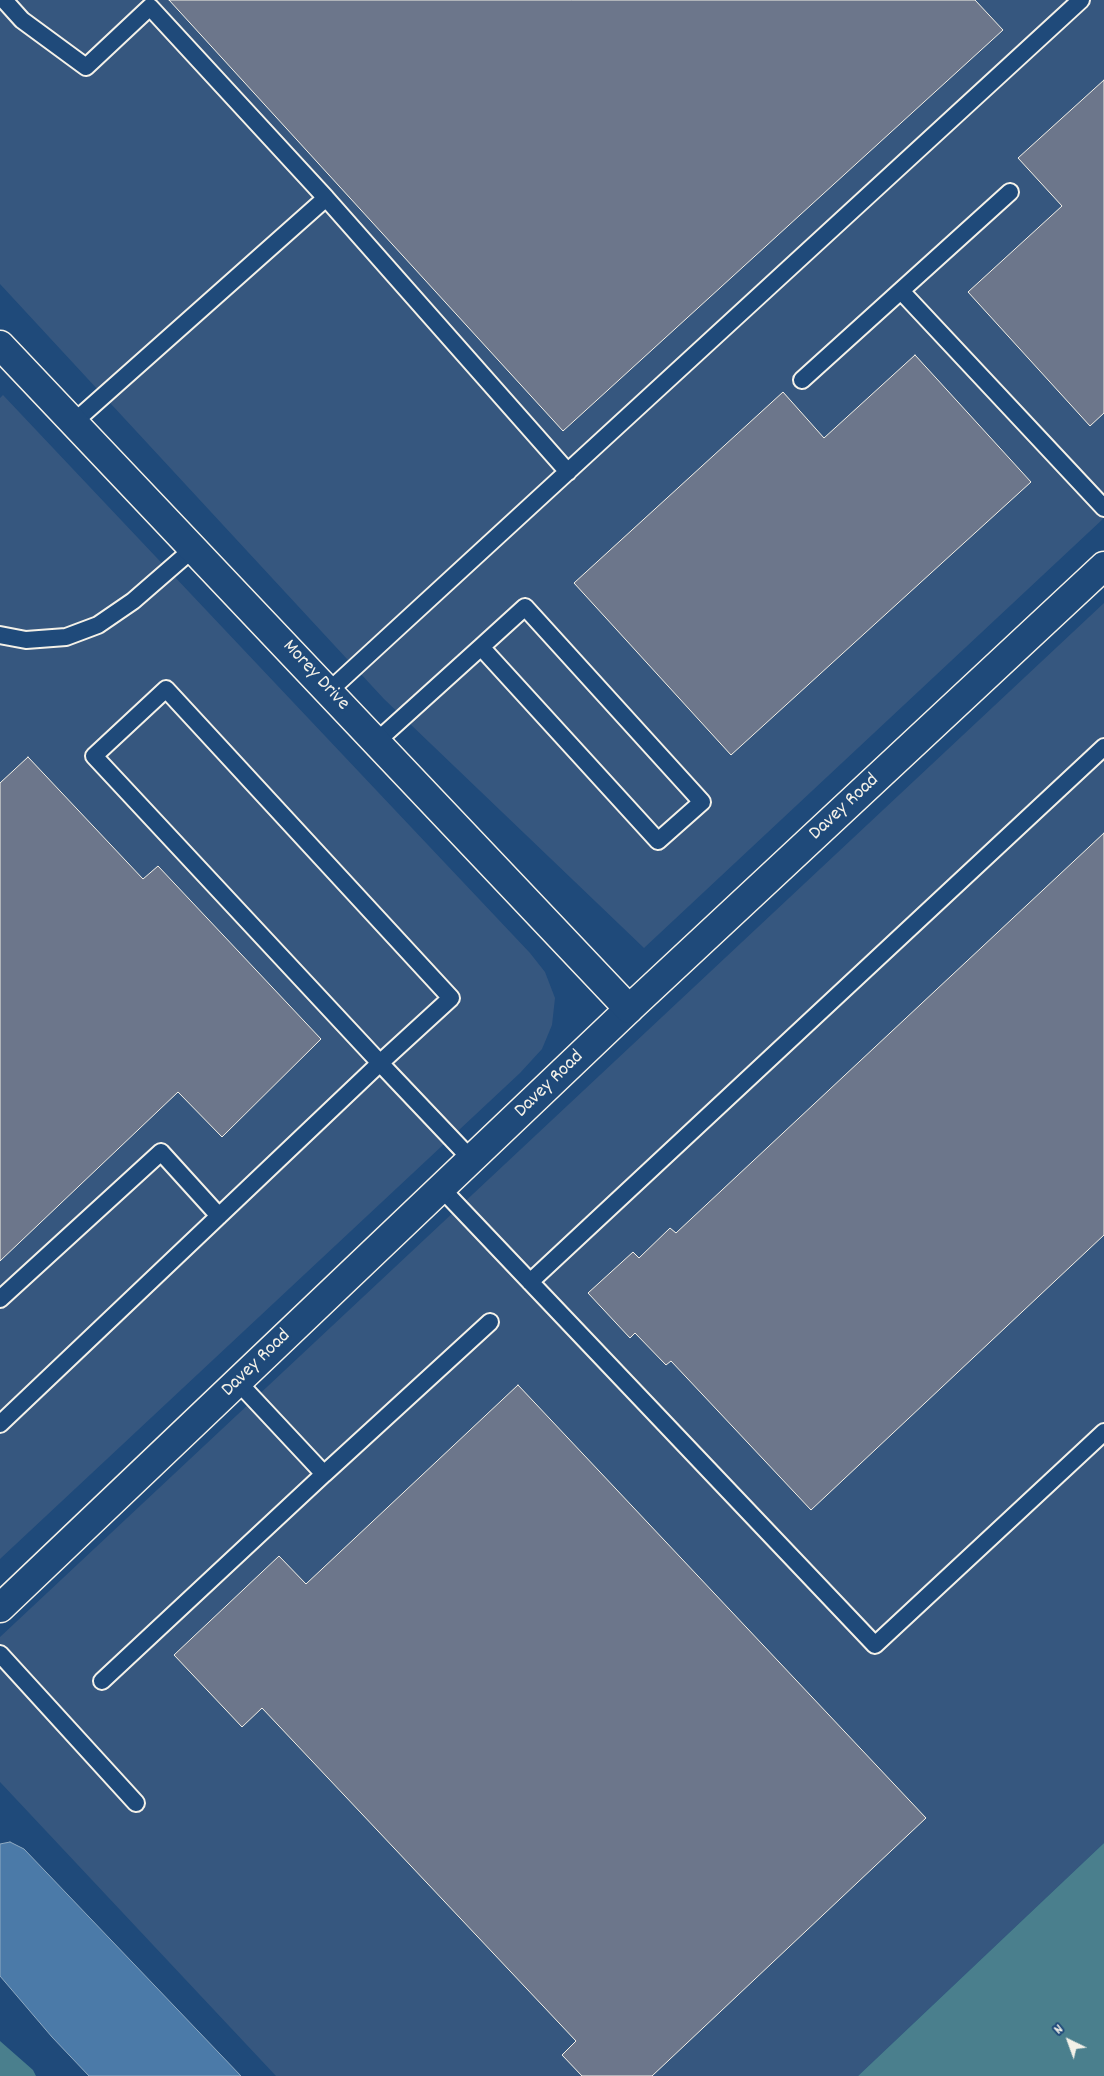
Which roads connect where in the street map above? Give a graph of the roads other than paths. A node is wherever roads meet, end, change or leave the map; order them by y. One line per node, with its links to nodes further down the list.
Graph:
1 (4, 0): 4 (lane)
2 (1081, 0): 9 (lane)
3 (1010, 192): 5 (lane)
4 (326, 198): 8 (lane); 9 (lane)
5 (901, 290): 7 (lane); 10 (lane)
6 (0, 345): 8 (street, Morey Drive)
7 (802, 380)
8 (74, 422): 11 (street, Morey Drive)
9 (568, 472): 15 (lane)
10 (1104, 508)
11 (194, 548): 13 (lane); 15 (street, Morey Drive)
12 (1104, 566): 18 (street, Davey Road)
13 (0, 635)
14 (481, 647): 14 (lane); 16 (lane)
15 (329, 690): 16 (street, Morey Drive)
16 (377, 741): 18 (street, Morey Drive)
17 (1104, 747): 23 (lane)
18 (629, 1009): 20 (street, Davey Road)
19 (380, 1063): 19 (lane); 20 (lane); 22 (lane)
20 (471, 1159): 21 (street, Davey Road)
21 (441, 1188): 23 (lane); 26 (street, Davey Road)
22 (219, 1216): 24 (lane); 27 (lane)
23 (530, 1282): 28 (lane)
24 (0, 1299)
25 (490, 1322): 29 (lane)
26 (238, 1382): 29 (lane); 30 (street, Davey Road)
27 (1, 1420)
28 (1104, 1432)
29 (324, 1474): 32 (lane)
30 (0, 1608)
31 (0, 1654): 33 (lane)
32 (102, 1681)
33 (136, 1803)

